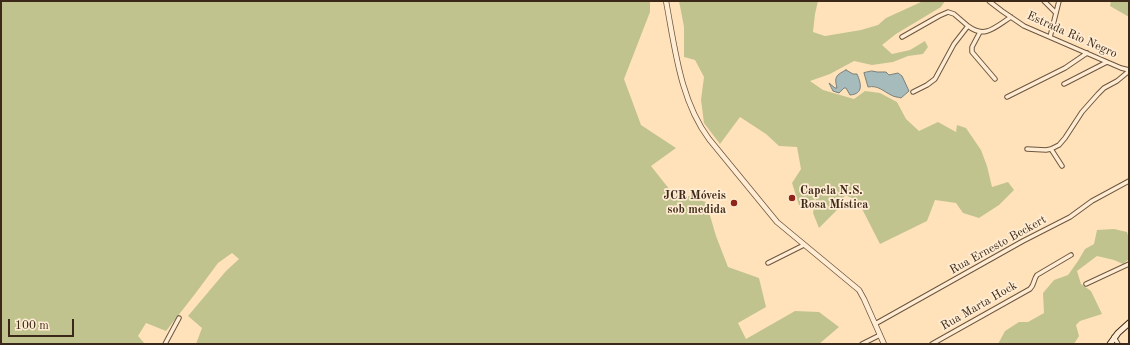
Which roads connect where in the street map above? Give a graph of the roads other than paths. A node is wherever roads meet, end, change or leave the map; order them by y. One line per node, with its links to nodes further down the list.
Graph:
1 (666, 1): 22 (street)
2 (989, 1): 6 (street, Estrada Rio Negro)
3 (1044, 1): 5 (street)
4 (1059, 1): 5 (street)
5 (1056, 13): 10 (street)
6 (1010, 17): 8 (street); 10 (street, Estrada Rio Negro)
7 (968, 26): 8 (street); 9 (street); 16 (street)
8 (980, 32): 14 (street)
9 (902, 37)
10 (1050, 37): 11 (street, Estrada Rio Negro)
11 (1087, 53): 12 (street, Estrada Rio Negro); 17 (street)
12 (1107, 62): 13 (street, Estrada Rio Negro); 15 (street)
13 (1129, 71): 19 (street)
14 (995, 79)
15 (1064, 84)
16 (913, 92)
17 (1007, 97)
18 (1027, 149): 19 (street)
19 (1051, 149): 20 (street)
20 (1062, 166)
21 (1129, 181): 29 (street, Rua Ernesto Beckert)
22 (804, 245): 24 (street); 29 (street)
23 (1070, 255): 35 (street, Rua Marta Hock)
24 (768, 263)
25 (1129, 264): 26 (street)
26 (1086, 284)
27 (179, 318): 32 (street)
28 (1129, 323): 31 (main road)
29 (875, 324): 30 (street)
30 (880, 335): 33 (street); 34 (street)
31 (1114, 337): 36 (main road); 37 (street)
32 (165, 344)
33 (862, 344)
34 (884, 344)
35 (932, 344)
36 (1110, 344)
37 (1118, 344)

